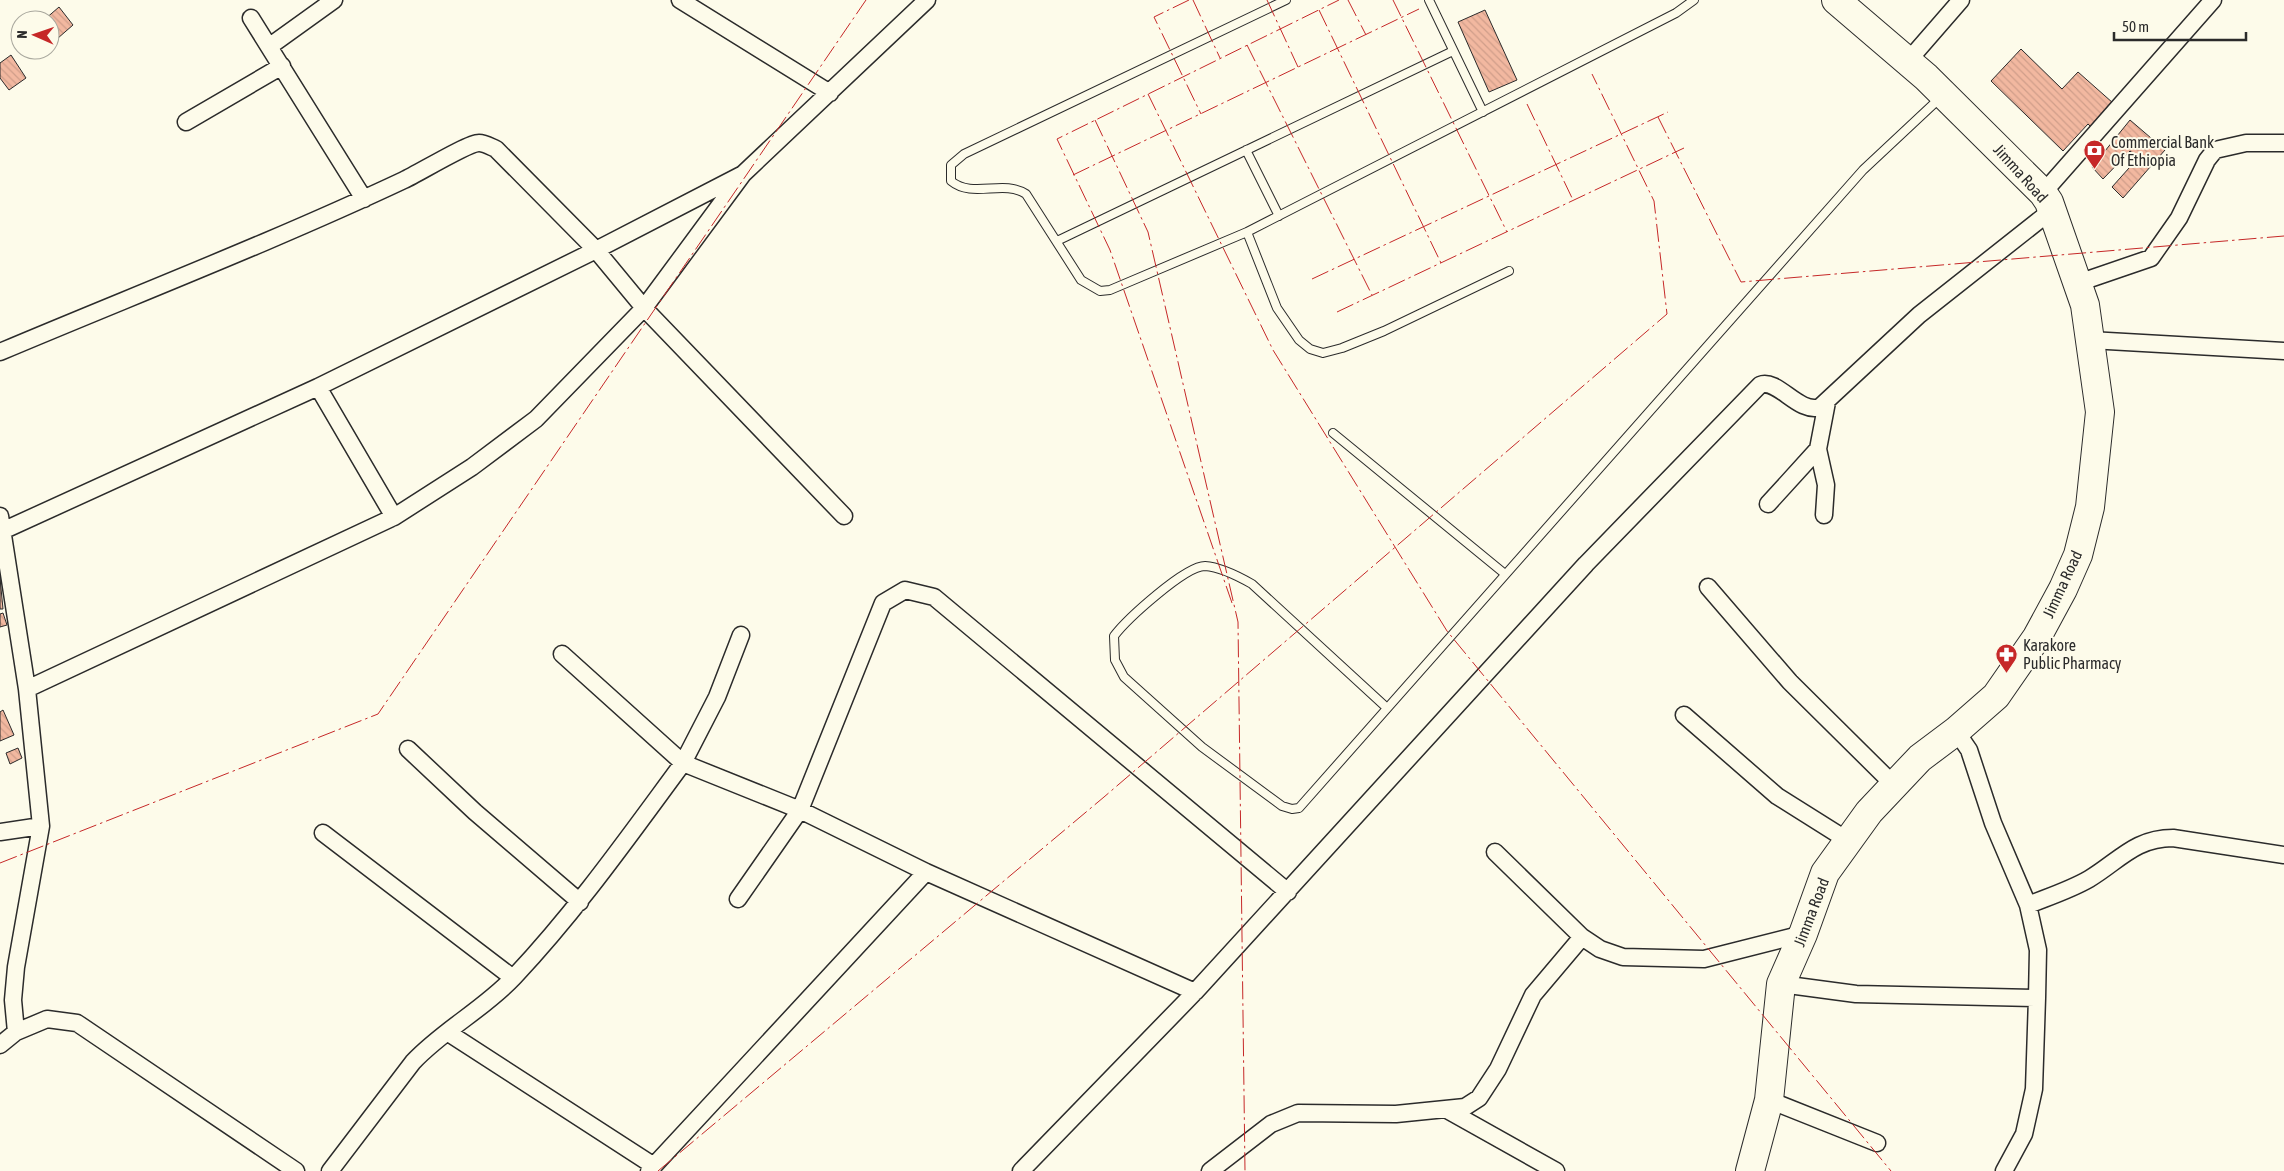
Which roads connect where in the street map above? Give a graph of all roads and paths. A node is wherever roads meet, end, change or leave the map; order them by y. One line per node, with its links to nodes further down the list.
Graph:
1 (334, 0): 11 (street)
2 (680, 0): 15 (street)
3 (927, 0): 15 (street)
4 (1286, 0): 26 (lane)
5 (1429, 0): 12 (lane)
6 (1694, 0): 17 (lane)
7 (1836, 0): 13 (highway, Jimma Road)
8 (1962, 0): 13 (street)
9 (2213, 0): 23 (street)
10 (251, 18): 11 (street)
11 (270, 46): 14 (street)
12 (1453, 51): 17 (lane); 20 (lane)
13 (1908, 61): 16 (highway, Jimma Road)
14 (282, 66): 18 (street); 22 (street)
15 (830, 93): 21 (street)
16 (1945, 94): 23 (highway, Jimma Road); 43 (lane)
17 (1483, 112): 24 (lane)
18 (186, 122)
19 (2284, 143): 29 (street)
20 (1246, 150): 24 (lane); 26 (lane)
21 (743, 174): 27 (street); 30 (street)
22 (364, 199): 27 (street); 33 (street)
23 (2047, 201): 29 (highway, Jimma Road); 35 (street)
24 (1279, 216): 25 (lane)
25 (1247, 232): 26 (lane); 28 (lane)
26 (1057, 241)
27 (596, 250): 30 (street); 34 (street)
28 (1509, 271)
29 (2078, 283): 31 (highway, Jimma Road)
30 (644, 308): 40 (street); 41 (street)
31 (2090, 340): 32 (street); 50 (highway, Jimma Road)
32 (2284, 351)
33 (0, 352)
34 (318, 387): 41 (street); 42 (street)
35 (1827, 402): 37 (street); 62 (street)
36 (1333, 433): 43 (lane)
37 (1818, 449): 38 (street); 39 (street)
38 (1768, 504)
39 (1824, 514)
40 (844, 516)
41 (394, 517): 47 (street)
42 (1, 526): 47 (street)
43 (1506, 574): 48 (lane)
44 (1708, 588): 53 (street)
45 (741, 635): 52 (street)
46 (562, 654): 52 (street)
47 (27, 690): 55 (street)
48 (1387, 708): 48 (lane)
49 (1684, 715): 58 (street)
50 (1956, 731): 53 (highway, Jimma Road); 65 (street)
51 (408, 748): 64 (street)
52 (683, 762): 54 (street); 64 (street)
53 (1895, 786): 58 (highway, Jimma Road)
54 (800, 810): 61 (street); 62 (street); 63 (street)
55 (41, 826): 56 (street); 72 (street)
56 (0, 832)
57 (323, 833): 68 (street)
58 (1847, 840): 66 (highway, Jimma Road)
59 (1495, 852): 67 (street)
60 (2284, 855): 65 (street)
61 (926, 872): 70 (street); 78 (street)
62 (1288, 892): 70 (street)
63 (738, 899)
64 (580, 902): 68 (street)
65 (2028, 905): 71 (street)
66 (1803, 934): 67 (street); 69 (highway, Jimma Road)
67 (1582, 937): 76 (street)
68 (513, 978): 73 (street)
69 (1781, 984): 71 (street); 75 (highway, Jimma Road)
70 (1196, 992): 81 (street)
71 (2037, 998): 85 (street)
72 (16, 1032): 74 (street); 79 (street)
73 (447, 1032): 78 (street); 80 (street)
74 (0, 1044)
75 (1769, 1100): 77 (street); 84 (highway, Jimma Road)
76 (1449, 1111): 82 (street); 83 (street)
77 (1878, 1143)
78 (652, 1168)
79 (296, 1171)
80 (330, 1171)
81 (1021, 1171)
82 (1210, 1171)
83 (1556, 1171)
84 (1750, 1171)
85 (2004, 1171)

